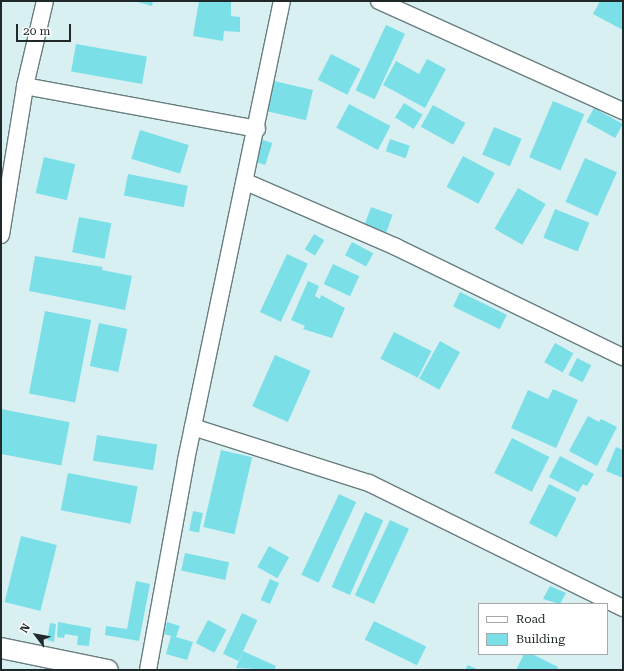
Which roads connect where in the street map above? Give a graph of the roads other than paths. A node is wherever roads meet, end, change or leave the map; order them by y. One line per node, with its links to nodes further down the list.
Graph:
1 (45, 1): 4 (street)
2 (282, 1): 6 (street)
3 (379, 1): 5 (street)
4 (26, 86): 6 (street); 7 (street)
5 (623, 111)
6 (257, 129): 8 (street)
7 (7, 168): 9 (street)
8 (246, 182): 10 (street); 11 (street)
9 (1, 235)
10 (623, 357)
11 (193, 427): 12 (street); 15 (street)
12 (623, 608)
13 (1, 648): 14 (street)
14 (108, 670)
15 (148, 670)

